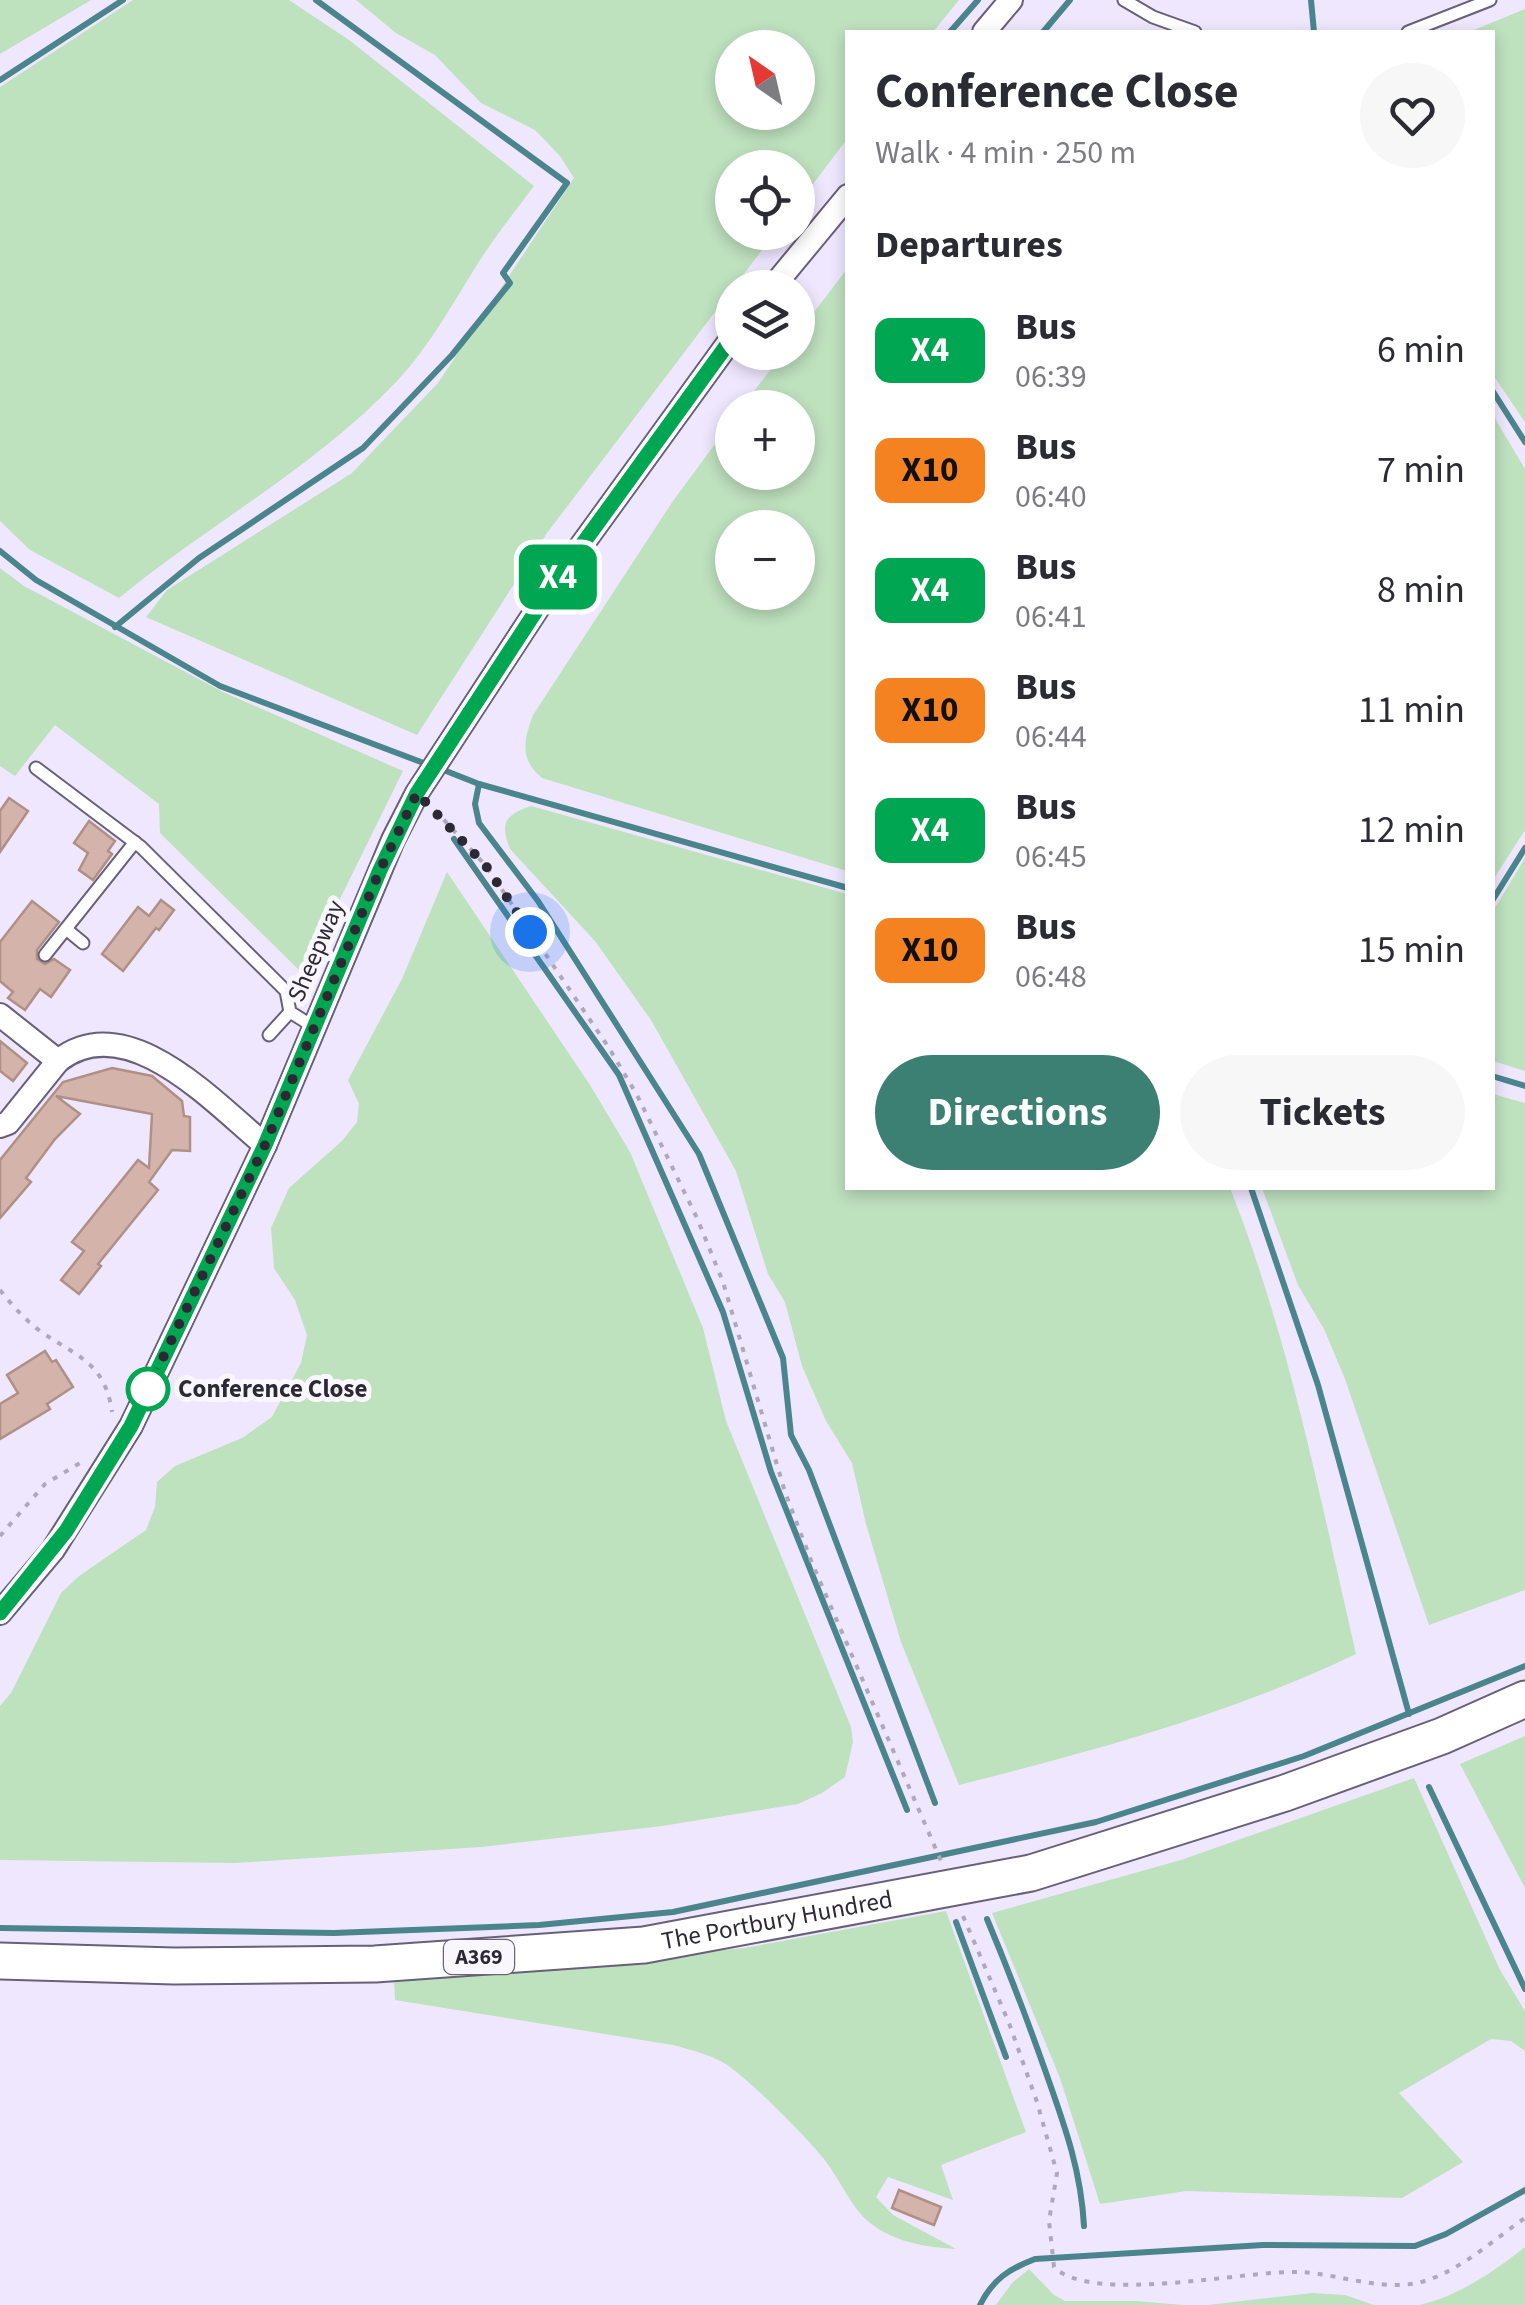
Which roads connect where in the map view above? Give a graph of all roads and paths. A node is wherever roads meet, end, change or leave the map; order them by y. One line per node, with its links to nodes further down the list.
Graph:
1 (1011, 0): 4 (street)
2 (1124, 0): 5 (lane)
3 (1490, 0): 6 (lane)
4 (986, 30)
5 (1190, 30)
6 (1413, 30)
7 (845, 200): 8 (street)
8 (787, 270)
9 (715, 361): 11 (street, Sheepway)
10 (36, 768): 12 (lane)
11 (417, 793): 18 (street, Sheepway); 29 (path)
12 (135, 842): 13 (lane); 16 (lane)
13 (66, 929): 14 (lane); 15 (lane)
14 (83, 942)
15 (44, 955)
16 (290, 1012): 18 (lane); 19 (lane)
17 (0, 1016): 20 (street)
18 (314, 1027): 22 (street, Sheepway)
19 (269, 1035)
20 (58, 1061): 21 (street); 22 (street)
21 (0, 1126)
22 (265, 1145): 24 (street, Sheepway)
23 (0, 1290): 24 (path)
24 (131, 1426): 27 (street, Sheepway)
25 (83, 1461): 26 (path)
26 (0, 1536)
27 (0, 1613)
28 (1525, 1700): 29 (main road, The Portbury Hundred / A369)
29 (948, 1877): 30 (main road, The Portbury Hundred / A369); 31 (path)
30 (0, 1961)
31 (1525, 2218)

